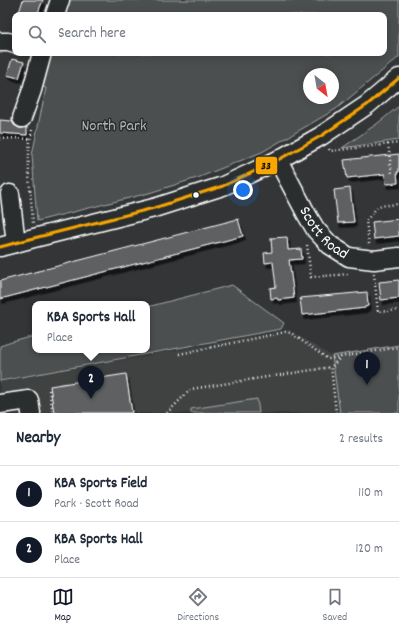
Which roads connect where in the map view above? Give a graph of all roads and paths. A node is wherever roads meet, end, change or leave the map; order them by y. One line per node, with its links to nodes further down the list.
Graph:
1 (60, 0): 2 (street)
2 (56, 12)
3 (0, 42): 4 (street)
4 (12, 43)
5 (40, 56): 7 (street)
6 (399, 78): 13 (street)
7 (28, 122): 9 (path)
8 (0, 139): 9 (path)
9 (30, 139): 17 (path)
10 (399, 143): 11 (path)
11 (388, 144): 12 (path); 14 (path)
12 (327, 146)
13 (278, 160): 19 (street); 21 (street, Scott Road)
14 (392, 174)
15 (10, 194): 19 (street)
16 (399, 204): 20 (path)
17 (33, 228)
18 (307, 240): 23 (path)
19 (8, 245)
20 (369, 249)
21 (399, 257)
22 (373, 272): 24 (path)
23 (353, 274)
24 (399, 310)
25 (399, 348): 27 (path)
26 (179, 354): 27 (path)
27 (342, 357): 28 (path)
28 (331, 367): 33 (path); 34 (path)
29 (49, 390): 32 (path)
30 (0, 404): 31 (street)
31 (31, 413)
32 (53, 413)
33 (166, 413)
34 (336, 413)

